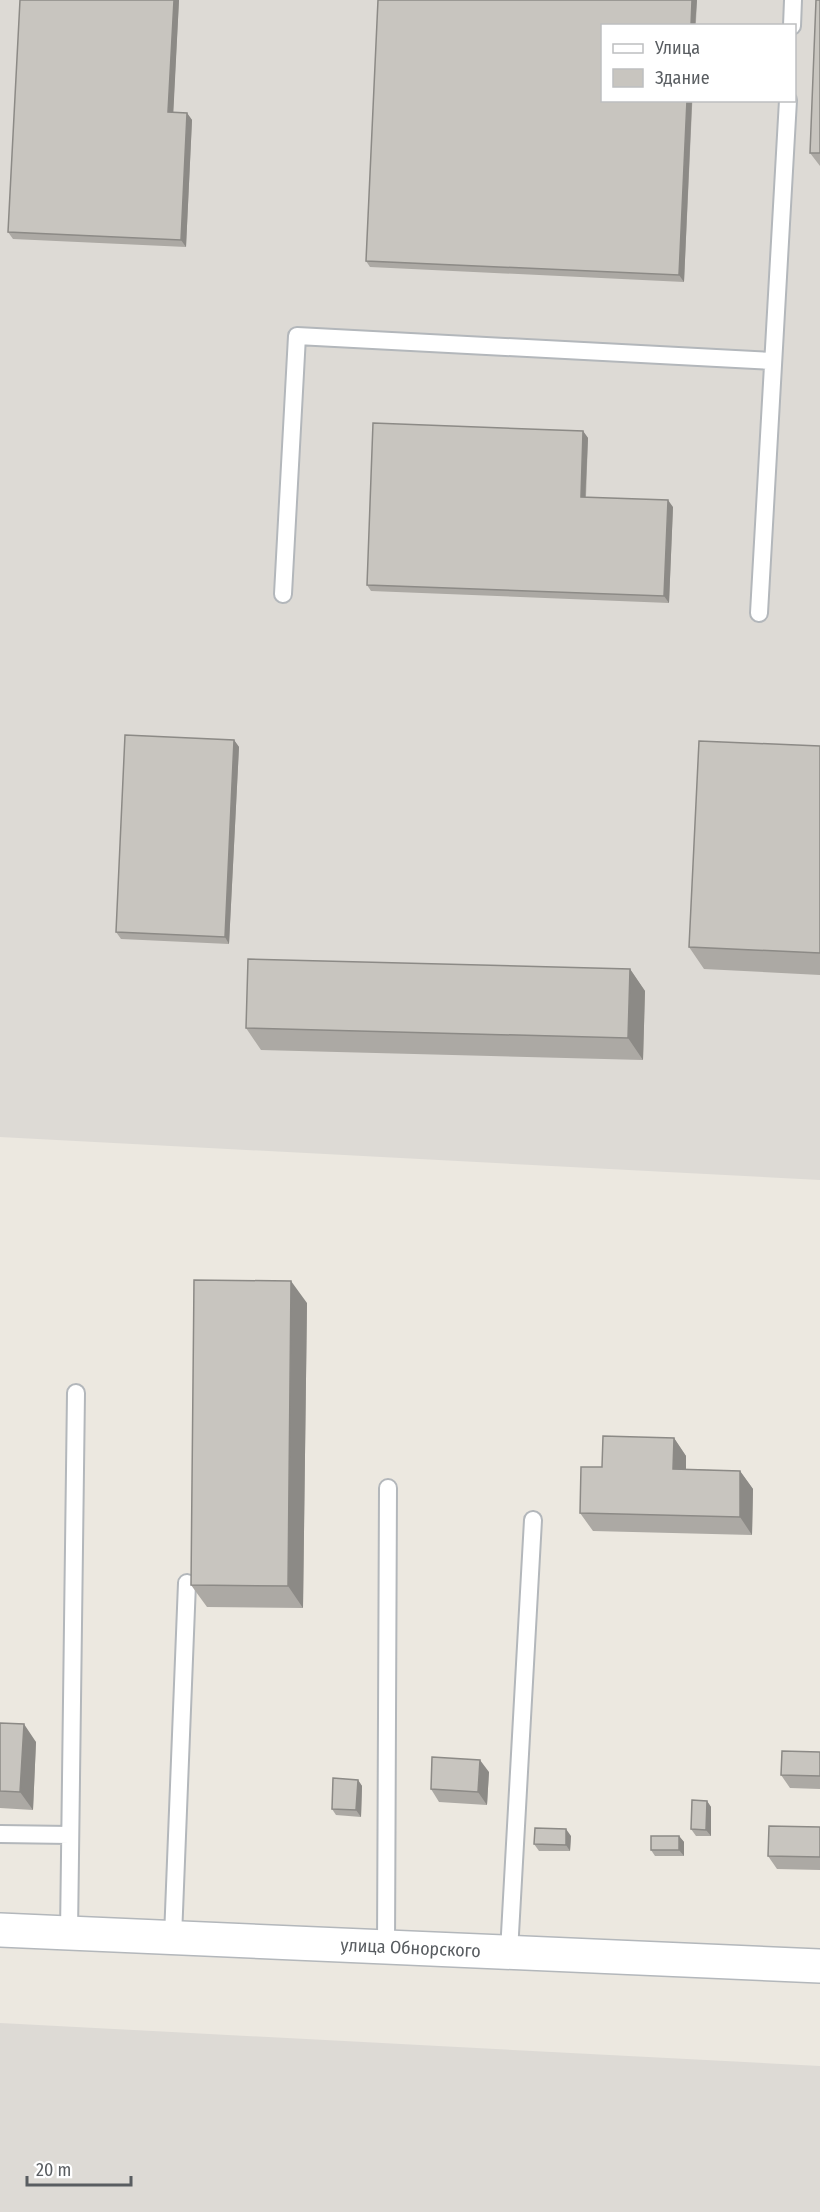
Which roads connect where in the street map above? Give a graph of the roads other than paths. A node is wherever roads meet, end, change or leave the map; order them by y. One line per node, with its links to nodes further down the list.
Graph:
1 (794, 0): 2 (lane)
2 (792, 24)
3 (788, 102): 4 (lane)
4 (773, 361): 5 (lane); 6 (lane)
5 (284, 594)
6 (759, 613)
7 (76, 1393): 12 (lane)
8 (388, 1488): 16 (lane)
9 (533, 1520): 17 (lane)
10 (188, 1583): 15 (lane)
11 (0, 1834): 12 (lane)
12 (70, 1835): 14 (lane)
13 (0, 1930): 14 (street, улица Обнорского)
14 (69, 1933): 15 (street, улица Обнорского)
15 (173, 1937): 16 (street, улица Обнорского)
16 (386, 1947): 17 (street, улица Обнорского)
17 (509, 1952): 18 (street, улица Обнорского)
18 (820, 1966)

